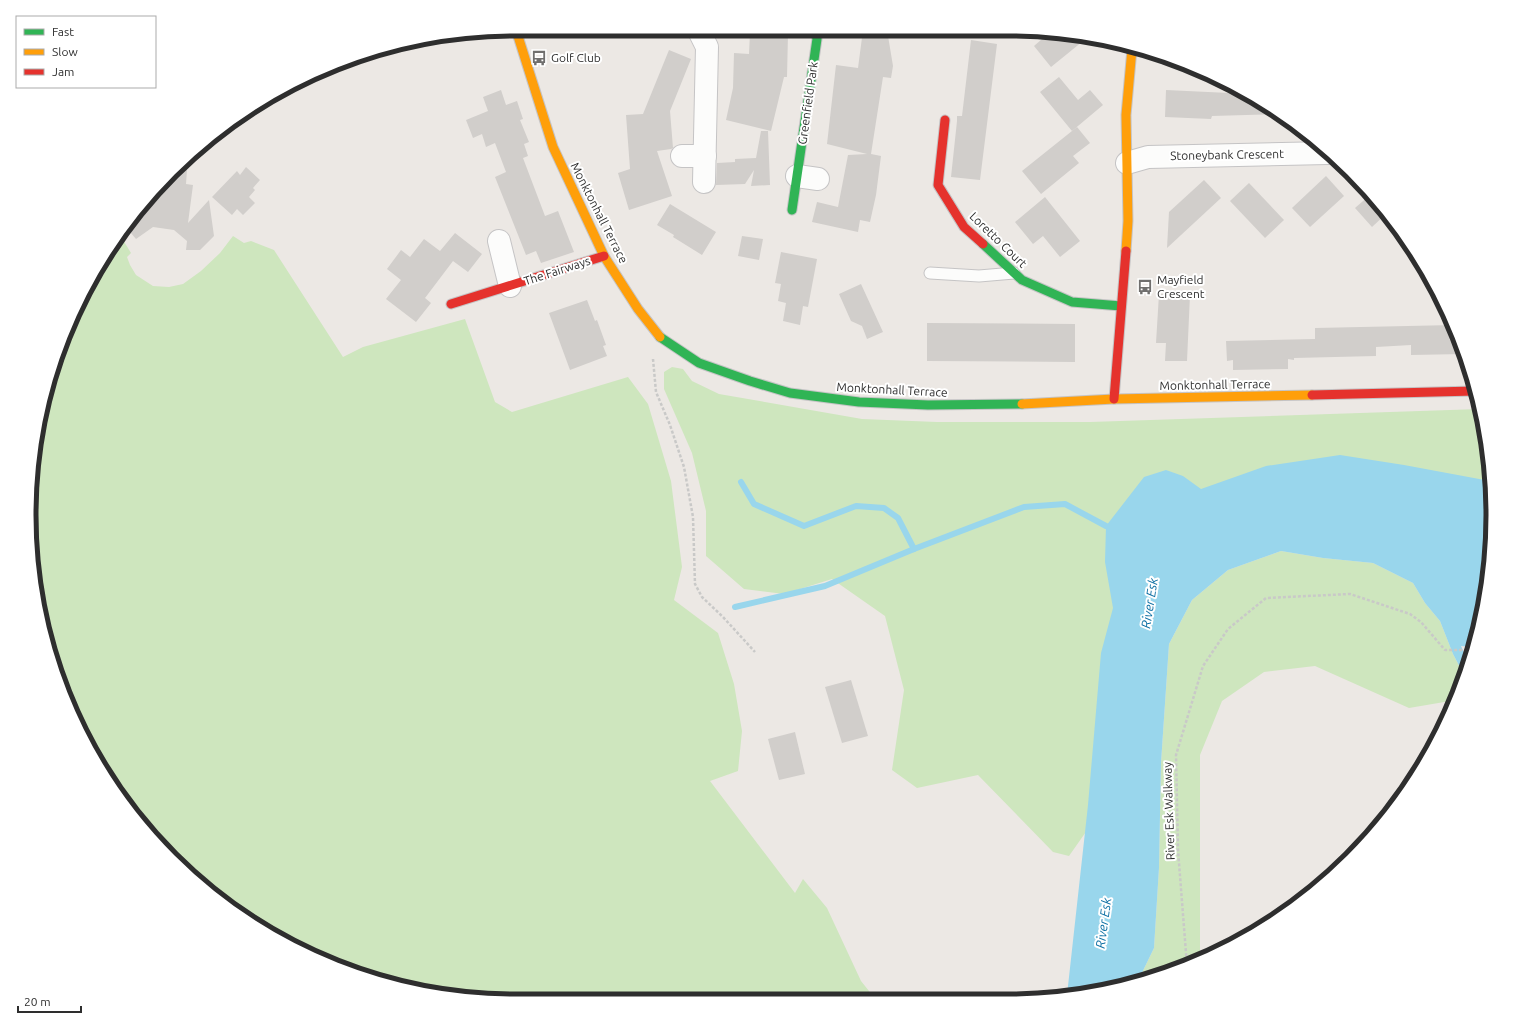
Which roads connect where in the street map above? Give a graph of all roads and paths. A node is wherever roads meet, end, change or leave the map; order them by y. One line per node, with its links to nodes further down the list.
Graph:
1 (518, 36): 15 (main road, Monktonhall Terrace)
2 (702, 36): 8 (street)
3 (816, 36): 10 (main road, Greenfield Park)
4 (1132, 52): 9 (main road)
5 (945, 120): 17 (main road, Loretto Court)
6 (1321, 153): 9 (street, Stoneybank Crescent)
7 (682, 156): 8 (street)
8 (705, 156): 12 (street)
9 (1127, 163): 20 (main road)
10 (797, 176): 11 (street); 13 (main road, Greenfield Park)
11 (818, 179)
12 (704, 182)
13 (792, 210)
14 (499, 240): 18 (street, The Fairways)
15 (604, 256): 18 (main road, The Fairways); 21 (main road, Monktonhall Terrace)
16 (930, 273): 17 (lane)
17 (1014, 273): 20 (main road, Loretto Court)
18 (510, 286): 19 (main road, The Fairways)
19 (451, 304)
20 (1121, 306): 23 (main road)
21 (661, 338): 23 (main road, Monktonhall Terrace); 25 (path)
22 (1470, 391): 23 (main road, Monktonhall Terrace)
23 (1114, 399)
24 (1467, 650): 26 (path, River Esk Walkway)
25 (755, 652)
26 (1186, 959)

